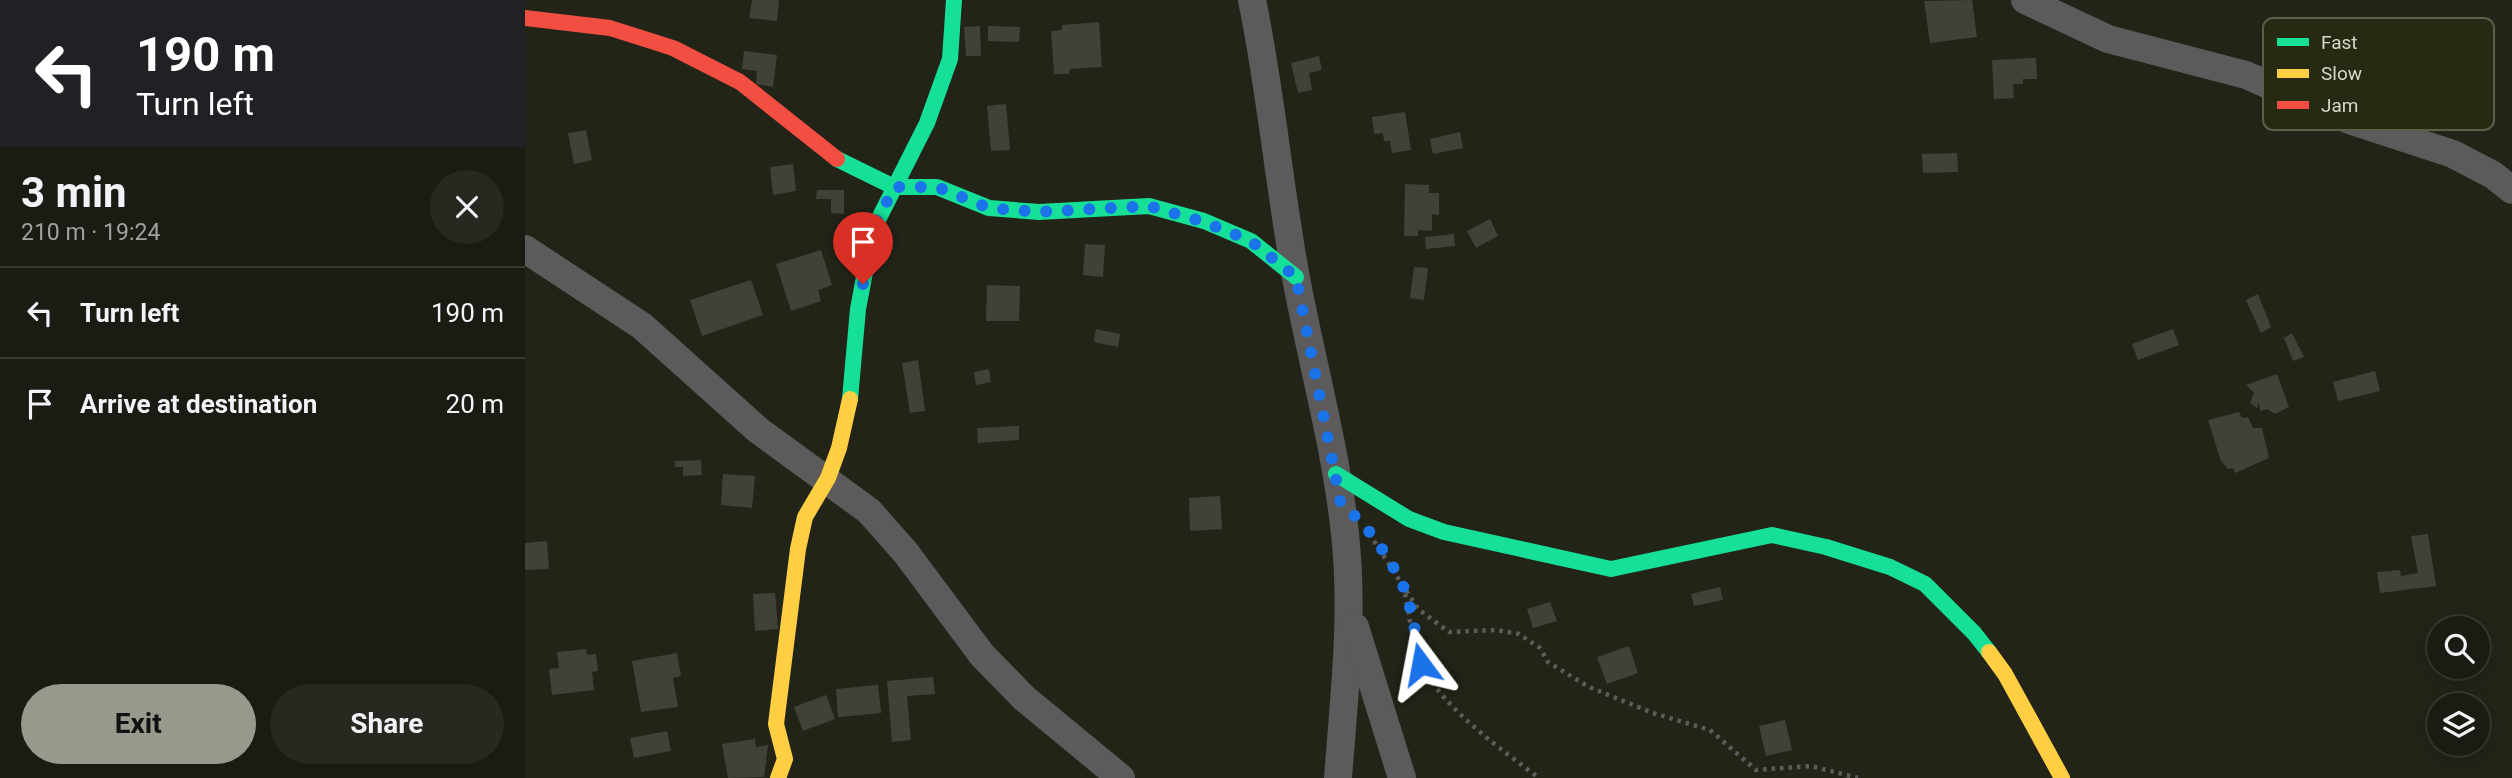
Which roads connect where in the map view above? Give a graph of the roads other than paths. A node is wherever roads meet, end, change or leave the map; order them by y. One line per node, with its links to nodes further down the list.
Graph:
1 (954, 0): 7 (street)
2 (1252, 0): 10 (street)
3 (2025, 0): 5 (street)
4 (525, 18): 7 (street)
5 (2263, 82)
6 (2380, 130): 8 (street)
7 (894, 187): 10 (street); 12 (street)
8 (2512, 190)
9 (525, 249): 12 (street)
10 (1296, 277): 11 (street)
11 (1336, 474): 13 (street); 18 (street)
12 (828, 478): 14 (street); 15 (street)
13 (1348, 608): 16 (street); 17 (street)
14 (778, 778)
15 (1121, 778)
16 (1338, 778)
17 (1402, 778)
18 (2062, 778)

